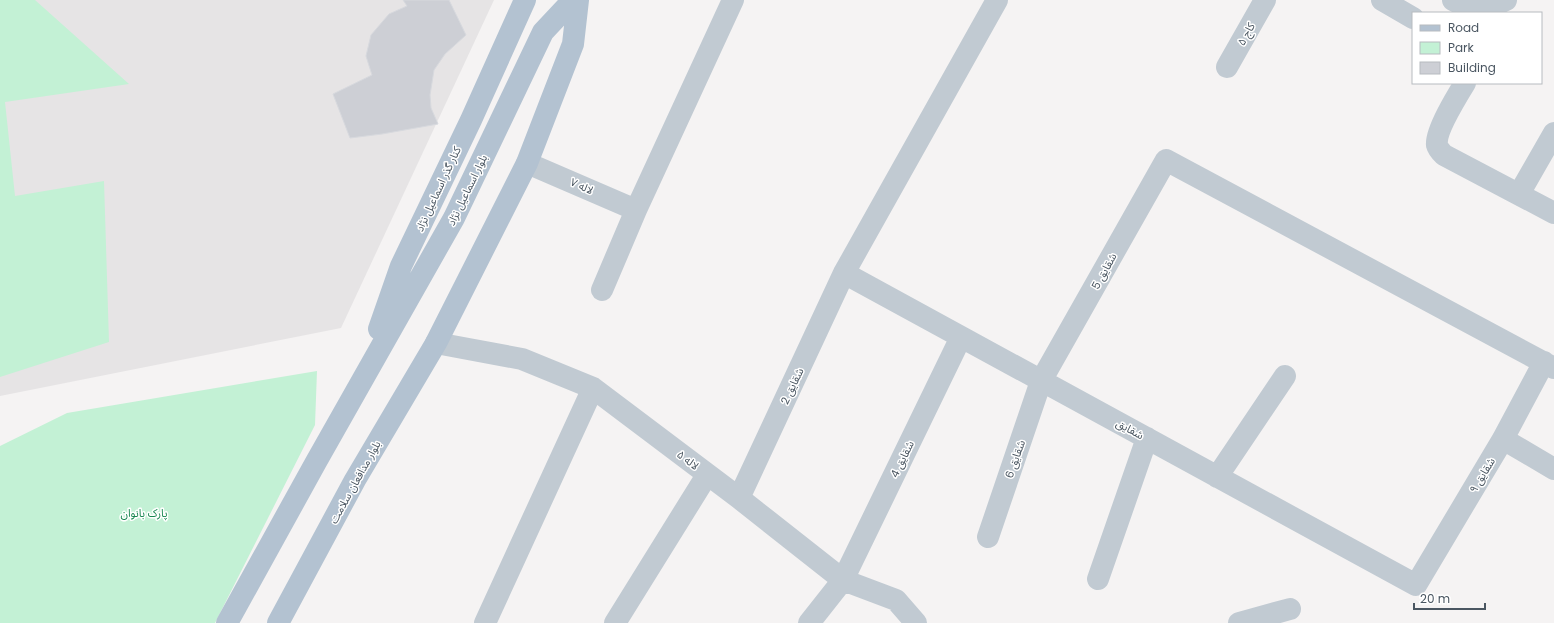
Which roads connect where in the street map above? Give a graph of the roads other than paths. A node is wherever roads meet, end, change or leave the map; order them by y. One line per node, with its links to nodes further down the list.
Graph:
1 (525, 0): 27 (main road, کنار گذر اسماعیل نژاد)
2 (573, 0): 27 (main road, بلوار اسماعیل نژاد)
3 (578, 0): 16 (main road)
4 (733, 0): 18 (street)
5 (997, 0): 20 (street, شقايق 2)
6 (1265, 0): 13 (street, کاج ۵)
7 (1382, 0): 12 (street)
8 (1453, 0): 9 (street)
9 (1506, 0)
10 (1512, 0): 11 (street)
11 (1506, 12)
12 (1412, 17)
13 (1227, 68)
14 (1462, 85): 17 (street)
15 (1554, 133): 17 (street)
16 (528, 163): 18 (street, لاله ۷); 23 (main road)
17 (1519, 194): 19 (street)
18 (636, 210): 21 (street)
19 (1554, 213)
20 (844, 273): 22 (street, شقايق); 34 (street, شقايق 2)
21 (602, 290)
22 (961, 337): 26 (street, شقايق); 37 (street, شقايق 4)
23 (436, 343): 28 (street, لاله ۵); 41 (main road, بلوار مدافعان سلامت)
24 (1549, 365): 26 (street, شقايق 5); 30 (street, شقايق ٩)
25 (1284, 376): 33 (street)
26 (1041, 381): 29 (street, شقايق); 35 (street, شقايق 6)
27 (360, 383): 40 (main road)
28 (593, 388): 32 (street, لاله ۵); 42 (street)
29 (1146, 438): 33 (street, شقايق); 36 (street)
30 (1504, 439): 31 (street); 38 (street, شقايق ٩)
31 (1554, 469)
32 (707, 475): 34 (street, لاله ۵); 43 (street)
33 (1217, 477): 38 (street, شقايق)
34 (739, 498): 37 (street, لاله ۵)
35 (988, 536)
36 (1098, 579)
37 (843, 580): 44 (street, شقايق 4); 45 (street, لاله ۵)
38 (1416, 585)
39 (1290, 609): 46 (street)
40 (227, 623)
41 (278, 623)
42 (485, 623)
43 (615, 623)
44 (810, 623)
45 (916, 623)
46 (1239, 623)

